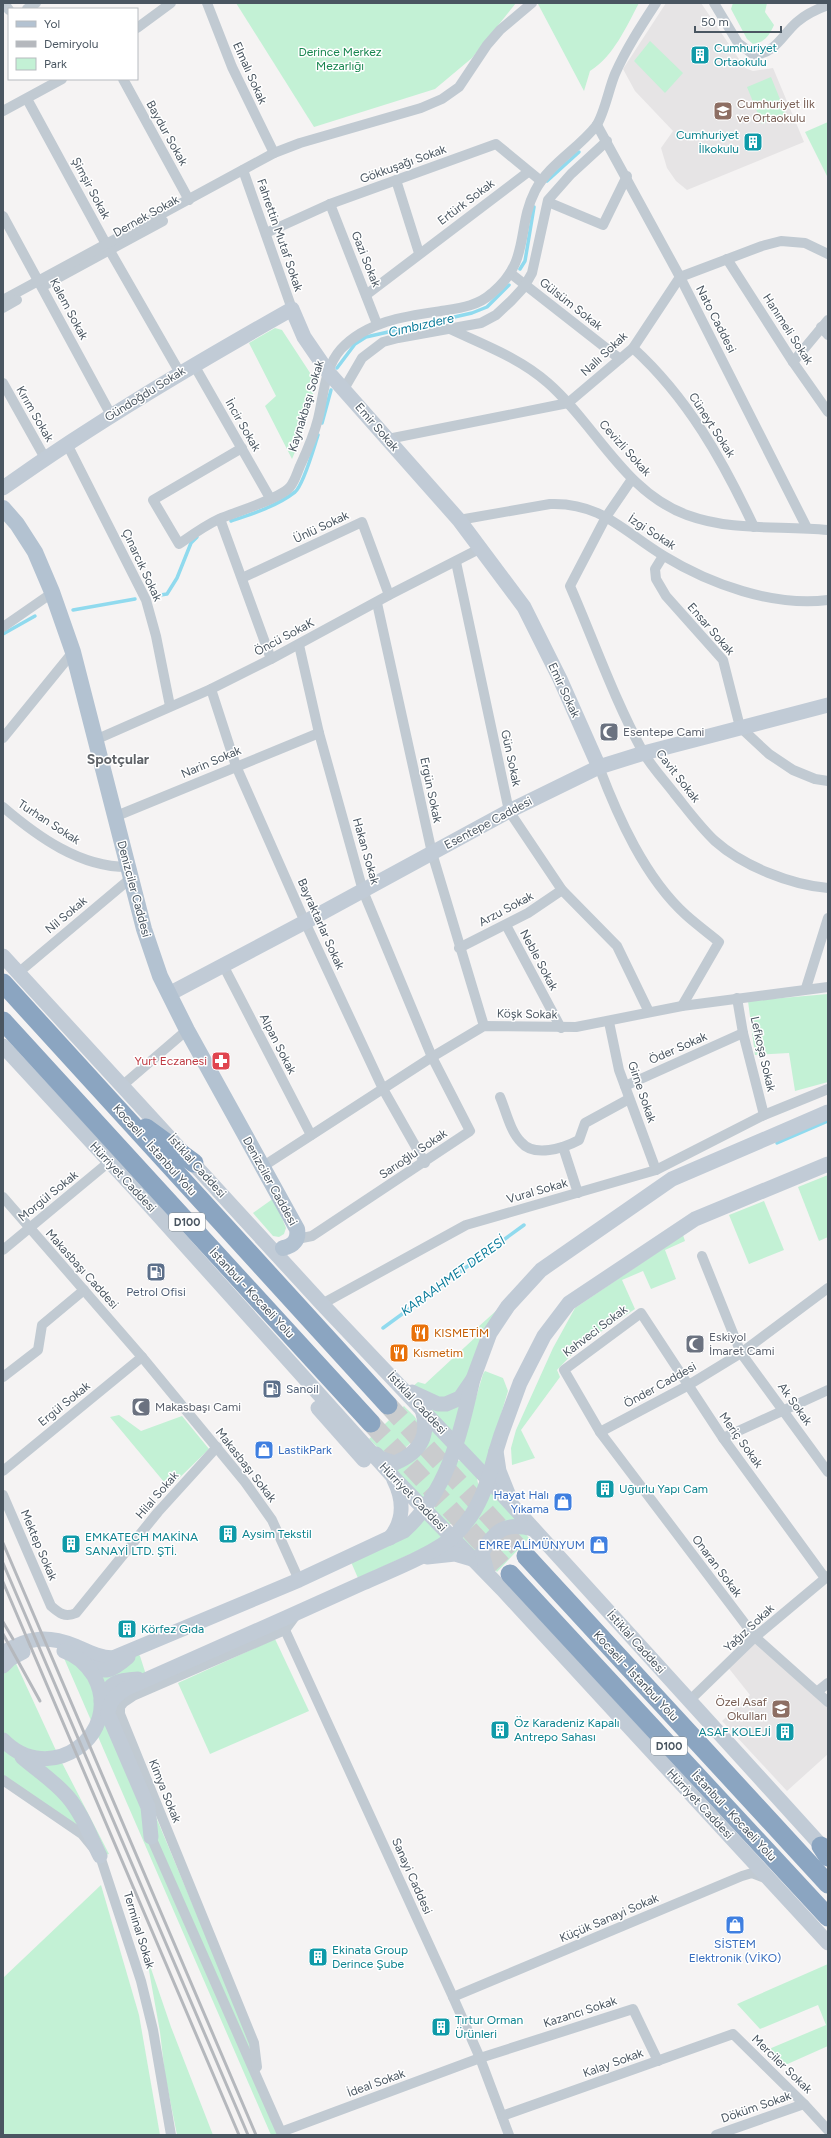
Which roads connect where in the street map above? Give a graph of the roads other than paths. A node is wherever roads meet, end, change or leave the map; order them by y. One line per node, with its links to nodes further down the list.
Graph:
1 (171, 3): 7 (street)
2 (207, 3): 15 (street, Elmalı Sokak)
3 (532, 3): 14 (street, Dernek Sokak)
4 (656, 3): 12 (street)
5 (714, 3): 6 (street)
6 (828, 5)
7 (138, 27)
8 (60, 80): 10 (street)
9 (124, 80): 21 (street, Baydur Sokak)
10 (28, 99): 11 (street); 26 (street, Şimşir Sokak)
11 (3, 111)
12 (597, 125): 13 (street, Nato Caddesi); 20 (street, Kaynakbaşı Sokak)
13 (607, 141): 18 (street, Nato Caddesi); 22 (street)
14 (300, 143): 15 (street, Dernek Sokak); 17 (street, Dernek Sokak)
15 (274, 153): 17 (street, Dernek Sokak)
16 (528, 172): 19 (street, Gökkuşağı Sokak); 20 (street, Gökkuşağı Sokak); 27 (street, Ertürk Sokak)
17 (244, 173): 21 (street, Dernek Sokak); 25 (street, Fahrettin Mutaf Sokak); 26 (street, Dernek Sokak)
18 (626, 176): 22 (street); 31 (street, Nato Caddesi)
19 (396, 180): 23 (street, Gökkuşağı Sokak); 27 (street)
20 (541, 181): 30 (street, Kaynakbaşı Sokak)
21 (189, 200): 26 (street, Dernek Sokak)
22 (548, 202): 33 (street)
23 (330, 204): 25 (street, Gökkuşağı Sokak); 34 (street, Gazi Sokak)
24 (3, 216): 32 (street, Kalem Sokak)
25 (266, 234): 37 (street, Fahrettin Mutaf Sokak)
26 (108, 247): 32 (street, Dernek Sokak); 48 (street, Şimşir Sokak)
27 (420, 253): 34 (street, Ertürk Sokak)
28 (828, 254): 29 (street)
29 (728, 259): 31 (street); 45 (street, Hanımeli Sokak)
30 (510, 273): 33 (street, Gülsüm Sokak); 39 (street, Kaynakbaşı Sokak)
31 (680, 277): 43 (street, Nallı Sokak); 66 (street, Nato Caddesi)
32 (40, 283): 35 (street, Dernek Sokak); 36 (street, Dernek Sokak); 53 (street, Kalem Sokak)
33 (525, 285): 41 (street); 44 (street, Gülsüm Sokak)
34 (366, 295): 39 (street, Gazi Sokak)
35 (3, 300)
36 (3, 308)
37 (292, 309): 46 (main road, Gündoğdu Sokak); 47 (main road, Emir Sokak)
38 (828, 320): 40 (street)
39 (378, 324): 47 (street, Kaynakbaşı Sokak)
40 (821, 327): 42 (street); 45 (street)
41 (450, 329): 50 (street); 51 (street, Cevizli Sokak)
42 (828, 336)
43 (633, 348): 44 (street, Nallı Sokak); 65 (street, Cüneyt Sokak)
44 (620, 359): 51 (street, Nallı Sokak)
45 (793, 362): 52 (street, Hanımeli Sokak)
46 (194, 364): 48 (main road, Gündoğdu Sokak); 56 (street, İncir Sokak)
47 (328, 372): 50 (main road, Emir Sokak); 60 (street, Kaynakbaşı Sokak)
48 (180, 373): 53 (main road, Gündoğdu Sokak)
49 (3, 384): 57 (street, Kırım Sokak)
50 (344, 389): 54 (main road, Emir Sokak)
51 (568, 403): 54 (street, Nallı Sokak); 58 (street, Cevizli Sokak)
52 (828, 412)
53 (111, 415): 55 (main road, Gündoğdu Sokak)
54 (388, 439): 64 (main road, Emir Sokak)
55 (67, 444): 57 (main road, Gündoğdu Sokak); 82 (street, Çınarcık Sokak)
56 (242, 448): 60 (street, İncir Sokak); 63 (street, Kaynakbaşı Sokak)
57 (45, 458): 59 (main road, Gündoğdu Sokak)
58 (632, 479): 62 (street); 65 (street, Cevizli Sokak)
59 (3, 488)
60 (270, 498): 63 (street, Kaynakbaşı Sokak)
61 (3, 508): 72 (main road, Denizciler Caddesi)
62 (606, 517): 64 (street, İzgi Sokak); 69 (street, İzgi Sokak); 87 (street, Cavit Sokak)
63 (220, 519): 71 (street)
64 (459, 520): 68 (main road, Emir Sokak)
65 (754, 528): 66 (street, Cevizli Sokak)
66 (807, 528): 67 (street, Cevizli Sokak)
67 (828, 530)
68 (481, 548): 70 (street, Öncü SokaK); 89 (main road, Emir Sokak)
69 (663, 556): 74 (street, İzgi Sokak); 83 (street, Ensar Sokak)
70 (456, 562): 73 (street, Öncü SokaK); 92 (street, Gün Sokak)
71 (242, 578): 73 (street, Ünlü Sokak); 79 (street)
72 (52, 593): 76 (street); 78 (main road, Denizciler Caddesi)
73 (389, 595): 75 (street, Öncü SokaK)
74 (828, 600)
75 (377, 603): 77 (street, Öncü SokaK); 94 (street, Ergün Sokak)
76 (3, 627)
77 (299, 645): 79 (street, Öncü SokaK); 84 (street, Hakan Sokak)
78 (72, 652): 85 (street); 86 (main road, Denizciler Caddesi)
79 (271, 660): 80 (street, Öncü SokaK)
80 (211, 689): 82 (street, Öncü SokaK); 88 (street, Bayraktarlar Sokak)
81 (828, 705): 83 (main road, Esentepe Caddesi)
82 (170, 706): 86 (street, Öncü SokaK)
83 (740, 727): 87 (main road, Esentepe Caddesi); 90 (street)
84 (319, 733): 88 (street, Narin Sokak); 98 (street, Hakan Sokak)
85 (3, 738)
86 (95, 740): 93 (main road, Denizciler Caddesi)
87 (644, 753): 89 (main road, Esentepe Caddesi); 96 (street, Cavit Sokak)
88 (236, 766): 93 (street, Narin Sokak); 100 (street, Bayraktarlar Sokak)
89 (599, 767): 92 (main road, Esentepe Caddesi); 110 (street, Emir Sokak)
90 (828, 781)
91 (3, 807): 95 (street, Turhan Sokak)
92 (509, 811): 94 (main road, Esentepe Caddesi); 97 (street, Gün Sokak)
93 (114, 817): 95 (main road, Denizciler Caddesi)
94 (432, 853): 98 (main road, Esentepe Caddesi); 102 (street, Ergün Sokak)
95 (129, 872): 105 (street, Nil Sokak); 108 (main road, Denizciler Caddesi)
96 (828, 888)
97 (562, 890): 101 (street, Arzu Sokak); 111 (street, Gün Sokak)
98 (363, 891): 100 (main road, Esentepe Caddesi); 119 (street, Hakan Sokak)
99 (828, 918): 107 (street)
100 (305, 922): 104 (main road, Esentepe Caddesi); 122 (street, Bayraktarlar Sokak)
101 (506, 925): 102 (street, Arzu Sokak); 115 (street, Neble Sokak)
102 (459, 948): 114 (street, Ergün Sokak)
103 (3, 956): 105 (main road, İstiklal Caddesi)
104 (223, 965): 108 (main road, Esentepe Caddesi); 129 (street, Alpan Sokak)
105 (11, 978): 120 (main road, İstiklal Caddesi); 126 (highway, Kocaeli - İstanbul Yolu / D100)
106 (828, 987): 107 (street, Köşk Sokak)
107 (806, 988): 109 (street, Köşk Sokak)
108 (168, 994): 116 (main road, Denizciler Caddesi)
109 (737, 998): 110 (street, Köşk Sokak); 117 (street, Lefkoşa Sokak)
110 (682, 1006): 111 (street, Köşk Sokak)
111 (649, 1012): 113 (street, Köşk Sokak)
112 (3, 1021): 160 (highway, İstanbul - Kocaeli Yolu / D100)
113 (609, 1022): 115 (street, Köşk Sokak); 121 (street, Girne Sokak)
114 (484, 1026): 115 (street, Köşk Sokak); 119 (street, Köşk Sokak)
115 (561, 1028)
116 (187, 1030): 120 (street); 135 (main road, Denizciler Caddesi)
117 (743, 1033): 121 (street, Öder Sokak); 128 (street, Lefkoşa Sokak)
118 (3, 1046): 131 (main road, Hürriyet Caddesi)
119 (432, 1056): 122 (street, Köşk Sokak); 133 (street, Sarıoğlu Sokak)
120 (122, 1085): 132 (main road, İstiklal Caddesi)
121 (624, 1086): 125 (street, Girne Sokak)
122 (383, 1089): 129 (street, Köşk Sokak); 133 (street, Bayraktarlar Sokak)
123 (828, 1089): 128 (street, Vural Sokak)
124 (500, 1097): 130 (street)
125 (630, 1099): 130 (street); 136 (street, Girne Sokak)
126 (113, 1104): 132 (highway); 157 (highway, Kocaeli - İstanbul Yolu / D100)
127 (828, 1112): 153 (main road)
128 (764, 1115): 136 (street, Vural Sokak)
129 (311, 1135): 135 (street, Köşk Sokak)
130 (563, 1147): 138 (street)
131 (109, 1162): 137 (main road, Hürriyet Caddesi); 140 (street, Morgül Sokak)
132 (194, 1163): 142 (main road, İstiklal Caddesi)
133 (425, 1163): 141 (street, Sarıoğlu Sokak)
134 (828, 1164): 166 (main road)
135 (262, 1167): 141 (main road, Denizciler Caddesi)
136 (656, 1170): 138 (street, Vural Sokak)
137 (132, 1186): 163 (main road, Hürriyet Caddesi); 171 (main road)
138 (578, 1193): 148 (street, Vural Sokak)
139 (3, 1198): 140 (street, Makasbaşı Caddesi)
140 (29, 1229): 144 (street, Morgül Sokak); 147 (street, Makasbaşı Caddesi)
141 (297, 1239): 143 (main road, Denizciler Caddesi)
142 (267, 1243): 143 (main road); 148 (main road, İstiklal Caddesi)
143 (283, 1248)
144 (3, 1250)
145 (702, 1256): 150 (street, Ak Sokak)
146 (828, 1288): 150 (street, Önder Caddesi)
147 (84, 1290): 151 (street, Makasbaşı Caddesi); 152 (street)
148 (322, 1304): 154 (main road, İstiklal Caddesi)
149 (641, 1313): 155 (street, Meriç Sokak); 161 (street, Kahveci Sokak)
150 (742, 1352): 155 (street, Önder Caddesi); 159 (street, Ak Sokak)
151 (142, 1357): 165 (street, Makasbaşı Sokak); 169 (street, Ergül Sokak)
152 (3, 1377)
153 (473, 1379): 154 (main road); 164 (main road)
154 (401, 1386): 158 (main road, İstiklal Caddesi)
155 (687, 1386): 161 (street, Önder Caddesi); 162 (street, Meriç Sokak)
156 (828, 1390): 159 (street)
157 (388, 1405)
158 (422, 1408): 163 (main road); 164 (main road, İstiklal Caddesi)
159 (783, 1410): 162 (street); 170 (street, Ak Sokak)
160 (371, 1423)
161 (600, 1432): 191 (street, Onaran Sokak)
162 (723, 1438): 186 (street, Meriç Sokak)
163 (364, 1445): 171 (main road, Hürriyet Caddesi)
164 (456, 1446): 167 (main road); 168 (main road, İstiklal Caddesi)
165 (217, 1448): 187 (street, Makasbaşı Sokak); 188 (street, Hilal Sokak)
166 (496, 1451): 172 (main road); 175 (main road)
167 (451, 1462): 168 (main road); 176 (main road)
168 (472, 1462): 172 (main road, İstiklal Caddesi); 174 (main road)
169 (3, 1471)
170 (828, 1471)
171 (391, 1474): 176 (main road, Hürriyet Caddesi); 180 (main road)
172 (488, 1479): 174 (main road); 175 (main road, İstiklal Caddesi)
173 (3, 1495): 188 (street, Mektep Sokak)
174 (482, 1496): 177 (main road)
175 (515, 1508): 178 (main road, İstiklal Caddesi)
176 (433, 1518): 177 (main road); 179 (main road, Hürriyet Caddesi); 180 (main road)
177 (467, 1522): 179 (main road)
178 (533, 1529): 184 (main road); 199 (main road, İstiklal Caddesi)
179 (452, 1538): 182 (main road, Hürriyet Caddesi); 183 (main road)
180 (389, 1539): 187 (main road)
181 (526, 1556): 210 (highway, Kocaeli - İstanbul Yolu / D100)
182 (475, 1561): 183 (main road); 184 (main road, Hürriyet Caddesi)
183 (403, 1564): 189 (main road)
184 (487, 1574): 205 (main road, Hürriyet Caddesi)
185 (510, 1574): 211 (highway, İstanbul - Kocaeli Yolu / D100)
186 (827, 1577): 191 (street, Yağız Sokak)
187 (299, 1580): 192 (main road)
188 (51, 1606)
189 (299, 1612): 190 (street, Kimya Sokak); 196 (main road)
190 (285, 1630): 213 (street, Sanayi Caddesi); 217 (street, Kimya Sokak)
191 (755, 1637): 198 (street, Onaran Sokak); 199 (street, Yağız Sokak)
192 (136, 1650): 193 (main road); 194 (main road)
193 (3, 1653)
194 (85, 1664): 195 (main road); 201 (main road)
195 (3, 1666)
196 (149, 1679): 201 (main road); 204 (main road)
197 (828, 1683): 198 (street)
198 (818, 1691): 200 (street, Onaran Sokak)
199 (689, 1701): 206 (main road, İstiklal Caddesi)
200 (828, 1702)
201 (100, 1706): 202 (main road); 204 (main road)
202 (6, 1743): 207 (main road)
203 (3, 1780): 207 (street, Terminal Sokak)
204 (151, 1837): 217 (street, Kimya Sokak)
205 (743, 1850): 208 (street); 209 (main road, Hürriyet Caddesi)
206 (826, 1852)
207 (100, 1856): 222 (street, Terminal Sokak)
208 (752, 1873): 209 (street); 213 (street, Küçük Sanayi Sokak)
209 (775, 1884): 212 (main road, Hürriyet Caddesi)
210 (828, 1884)
211 (828, 1918)
212 (828, 1943)
213 (453, 1997): 215 (street, Sanayi Caddesi)
214 (733, 2034): 216 (street, Kalay Sokak); 218 (street, Merciler Sokak)
215 (480, 2058): 216 (street, Kazancı Sokak); 219 (street, Sanayi Caddesi); 221 (street, İdeal Sokak)
216 (658, 2061): 219 (street, Kalay Sokak)
217 (258, 2077): 221 (street, Kimya Sokak)
218 (804, 2104): 220 (street, Merciler Sokak); 224 (street, Döküm Sokak)
219 (502, 2116): 223 (street, Sanayi Caddesi)
220 (828, 2130)
221 (281, 2132)
222 (171, 2135)
223 (509, 2135)
224 (716, 2135)

